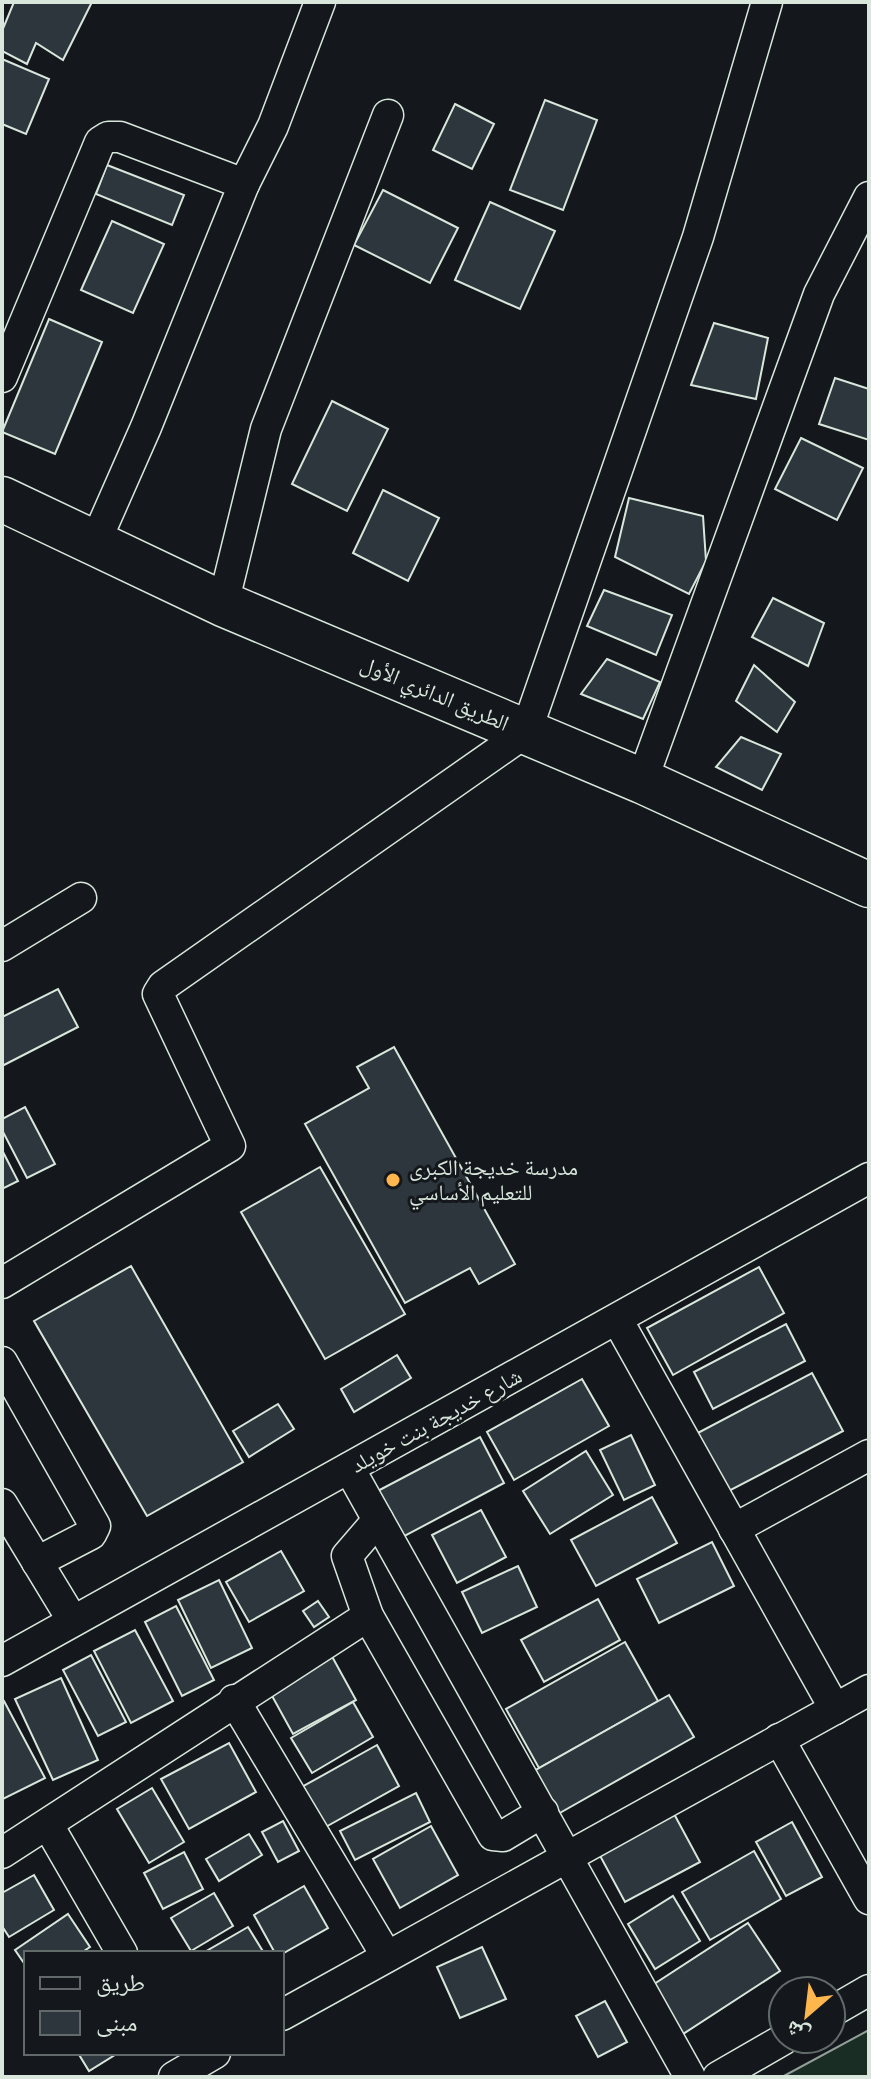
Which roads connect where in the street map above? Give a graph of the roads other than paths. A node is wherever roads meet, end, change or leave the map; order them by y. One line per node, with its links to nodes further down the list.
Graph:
1 (320, 2): 4 (street)
2 (767, 2): 10 (street)
3 (388, 115): 9 (street)
4 (244, 184): 6 (street); 8 (street)
5 (869, 197): 11 (street)
6 (2, 377)
7 (2, 499): 8 (main road, الطريق الدائري الأول)
8 (94, 545): 9 (main road, الطريق الدائري الأول)
9 (223, 604): 10 (main road, الطريق الدائري الأول)
10 (526, 732): 11 (main road, الطريق الدائري الأول); 16 (street)
11 (642, 781): 12 (main road, الطريق الدائري الأول)
12 (869, 885)
13 (81, 898): 14 (street)
14 (2, 946)
15 (869, 1178): 17 (street, شارع خديجة بنت خويلد)
16 (2, 1283)
17 (618, 1321): 20 (street, شارع خديجة بنت خويلد); 23 (street)
18 (2, 1362): 24 (street)
19 (869, 1455): 23 (street)
20 (349, 1468): 22 (street); 26 (street, شارع خديجة بنت خويلد)
21 (2, 1504): 24 (street)
22 (378, 1520): 25 (street); 32 (street)
23 (734, 1529): 30 (street)
24 (37, 1562): 26 (street)
25 (368, 1616): 29 (street); 32 (street)
26 (73, 1621): 27 (street, شارع خديجة بنت خويلد)
27 (2, 1661)
28 (869, 1690): 30 (street)
29 (234, 1700): 33 (street); 38 (street)
30 (835, 1709): 31 (street)
31 (779, 1739): 35 (street); 36 (street)
32 (543, 1812): 35 (street)
33 (48, 1825): 34 (street); 37 (street)
34 (2, 1853)
35 (568, 1856): 38 (street); 45 (street)
36 (869, 1899)
37 (121, 1951)
38 (386, 1955): 41 (street)
39 (869, 1990): 40 (street)
40 (847, 2003)
41 (284, 2014)
42 (767, 2049): 46 (street)
43 (210, 2055): 44 (street)
44 (180, 2066)
45 (690, 2077)
46 (718, 2077)

